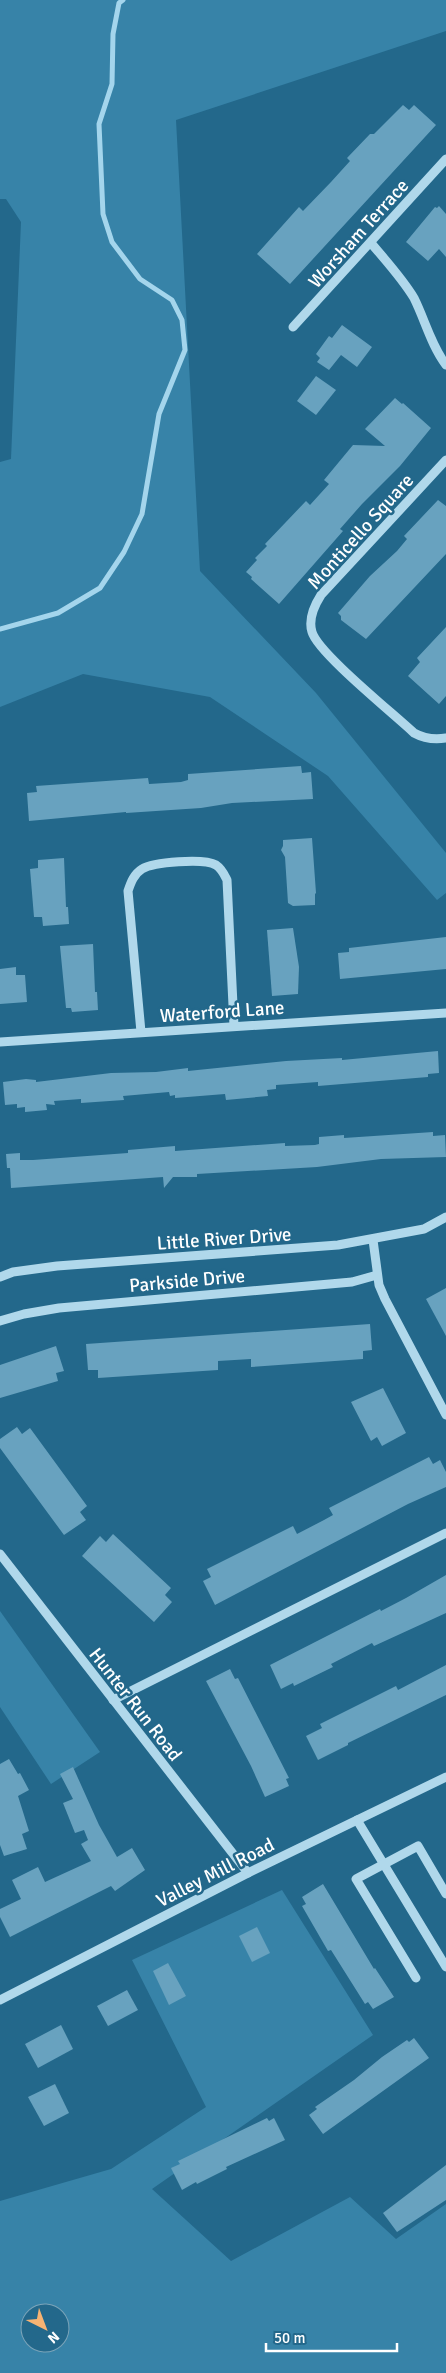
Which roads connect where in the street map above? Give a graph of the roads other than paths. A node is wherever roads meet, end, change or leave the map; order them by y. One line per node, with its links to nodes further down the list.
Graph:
1 (446, 160): 2 (street, Worsham Terrace)
2 (371, 243): 3 (street, Worsham Terrace); 4 (street)
3 (294, 327)
4 (446, 364)
5 (446, 460): 6 (street, Monticello Square)
6 (446, 738)
7 (446, 1013): 8 (street, Waterford Lane)
8 (234, 1026): 9 (street, Waterford Lane); 9 (street)
9 (141, 1032): 10 (street, Waterford Lane)
10 (0, 1042)
11 (446, 1217): 12 (street, Little River Drive)
12 (373, 1240): 13 (street); 14 (street, Little River Drive)
13 (378, 1275): 15 (street, Parkside Drive); 16 (street)
14 (0, 1277)
15 (0, 1321)
16 (446, 1415)
17 (446, 1533): 19 (street)
18 (0, 1554): 19 (street, Hunter Run Road)
19 (113, 1700): 23 (street, Hunter Run Road)
20 (446, 1777): 21 (street, Valley Mill Road)
21 (357, 1820): 22 (street); 23 (street, Valley Mill Road)
22 (383, 1864): 24 (street); 25 (street); 26 (street)
23 (248, 1873): 27 (street, Valley Mill Road)
24 (446, 1894)
25 (446, 1967)
26 (416, 1978)
27 (0, 2000)

